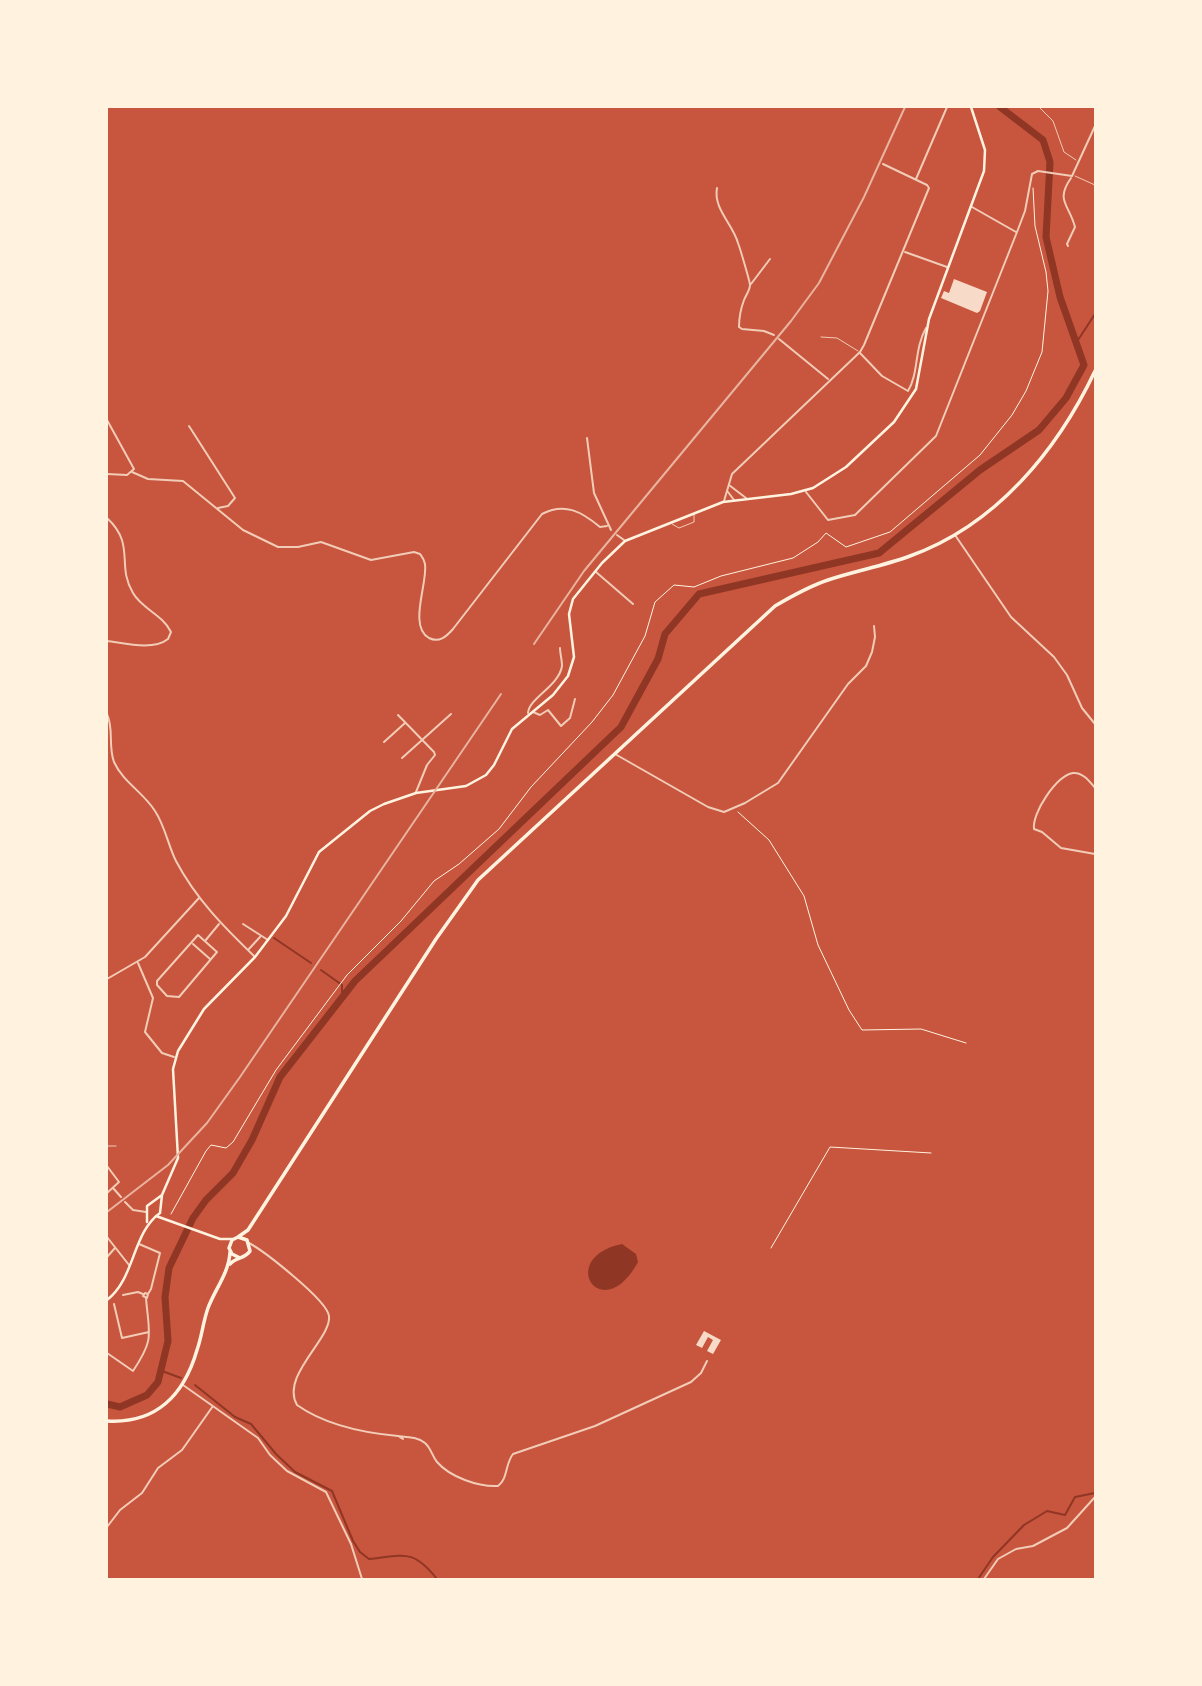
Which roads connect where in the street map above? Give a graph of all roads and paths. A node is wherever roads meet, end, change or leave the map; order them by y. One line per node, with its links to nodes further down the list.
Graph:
1 (947, 107): 8 (street)
2 (971, 107): 12 (main road)
3 (1039, 107): 5 (lane)
4 (1095, 126): 5 (street)
5 (1079, 161): 7 (street)
6 (883, 164): 8 (street)
7 (1072, 176): 9 (lane); 10 (street); 14 (street)
8 (916, 180): 15 (street)
9 (1095, 184)
10 (1030, 185): 13 (street); 96 (path)
11 (717, 188): 18 (street)
12 (971, 206): 13 (street); 17 (main road)
13 (1017, 233): 34 (street)
14 (1068, 246)
15 (904, 252): 17 (street); 23 (street)
16 (771, 258): 18 (street)
17 (947, 267): 19 (main road)
18 (750, 285): 20 (street)
19 (927, 326): 23 (street); 34 (main road)
20 (774, 335)
21 (821, 337): 23 (lane)
22 (779, 339): 25 (street)
23 (860, 352): 25 (street)
24 (1095, 372): 45 (main road)
25 (828, 380): 31 (street)
26 (107, 420): 29 (street)
27 (189, 426): 38 (street)
28 (587, 438): 42 (street)
29 (132, 472): 30 (street); 38 (street)
30 (107, 474)
31 (728, 484): 32 (street); 33 (street)
32 (733, 489): 35 (street); 36 (street)
33 (728, 491): 36 (street); 37 (street)
34 (805, 491): 35 (main road)
35 (746, 498): 36 (main road)
36 (734, 500): 37 (main road)
37 (723, 502): 39 (main road)
38 (217, 508): 42 (street)
39 (694, 513): 41 (main road); 41 (lane)
40 (107, 518): 50 (street)
41 (670, 522): 46 (main road)
42 (607, 526): 43 (street)
43 (611, 530)
44 (617, 535): 46 (street)
45 (955, 535): 59 (street); 62 (main road)
46 (625, 541): 47 (main road)
47 (595, 572): 48 (street); 53 (main road)
48 (634, 604)
49 (874, 626): 66 (street)
50 (107, 641)
51 (560, 648): 56 (street)
52 (575, 699): 53 (street)
53 (532, 711): 56 (main road)
54 (107, 714): 68 (street)
55 (450, 714): 60 (street)
56 (528, 714): 65 (main road)
57 (398, 715): 58 (street)
58 (405, 722): 60 (street); 61 (street)
59 (1095, 724)
60 (423, 740): 63 (street); 65 (street)
61 (384, 742)
62 (614, 754): 66 (street); 98 (main road)
63 (402, 758)
64 (1095, 788): 67 (street)
65 (416, 793): 72 (main road)
66 (734, 808): 80 (path)
67 (1095, 854)
68 (199, 898): 69 (street); 78 (street)
69 (220, 923): 73 (street); 75 (street)
70 (243, 925): 71 (street)
71 (261, 937): 72 (street); 75 (street)
72 (268, 940): 76 (main road)
73 (205, 941): 74 (street); 77 (street)
74 (191, 943): 77 (street); 77 (street)
75 (248, 950): 76 (street)
76 (255, 957): 81 (main road)
77 (211, 960)
78 (138, 962): 79 (street); 81 (street)
79 (107, 979)
80 (965, 1043)
81 (175, 1057): 88 (main road)
82 (107, 1146): 83 (lane)
83 (116, 1146)
84 (932, 1153): 105 (path)
85 (107, 1166): 86 (street)
86 (113, 1188): 87 (street); 89 (street)
87 (107, 1193)
88 (162, 1195): 91 (main road); 92 (main road)
89 (121, 1197)
90 (125, 1202): 94 (street)
91 (155, 1202): 92 (main road); 94 (main road)
92 (159, 1205): 93 (main road)
93 (161, 1211): 95 (main road); 96 (main road)
94 (148, 1213): 95 (main road); 97 (main road)
95 (154, 1216): 96 (main road); 97 (main road)
96 (167, 1220): 101 (main road)
97 (147, 1226): 103 (main road)
98 (248, 1230): 100 (main road); 102 (main road)
99 (107, 1237): 104 (street)
100 (236, 1238): 101 (main road); 102 (main road); 106 (main road)
101 (220, 1239): 106 (main road)
102 (248, 1241): 107 (street); 108 (main road)
103 (138, 1244): 111 (main road); 115 (street)
104 (115, 1247): 109 (street); 111 (street)
105 (771, 1248)
106 (230, 1250): 110 (main road); 112 (main road)
107 (262, 1250): 108 (street); 124 (street)
108 (250, 1251): 110 (main road)
109 (107, 1257)
110 (240, 1258): 112 (main road)
111 (129, 1265): 113 (main road)
112 (229, 1266): 121 (main road)
113 (120, 1293): 114 (street); 117 (main road)
114 (143, 1294): 115 (street); 116 (street)
115 (148, 1294): 116 (street)
116 (146, 1298): 118 (street)
117 (111, 1301): 118 (street)
118 (150, 1332): 119 (street)
119 (107, 1353)
120 (707, 1361): 124 (street)
121 (184, 1385): 122 (street); 123 (main road)
122 (214, 1405): 127 (street); 128 (street)
123 (107, 1420)
124 (398, 1436): 125 (street)
125 (403, 1439)
126 (1095, 1498): 129 (street)
127 (107, 1527)
128 (362, 1579)
129 (984, 1579)

